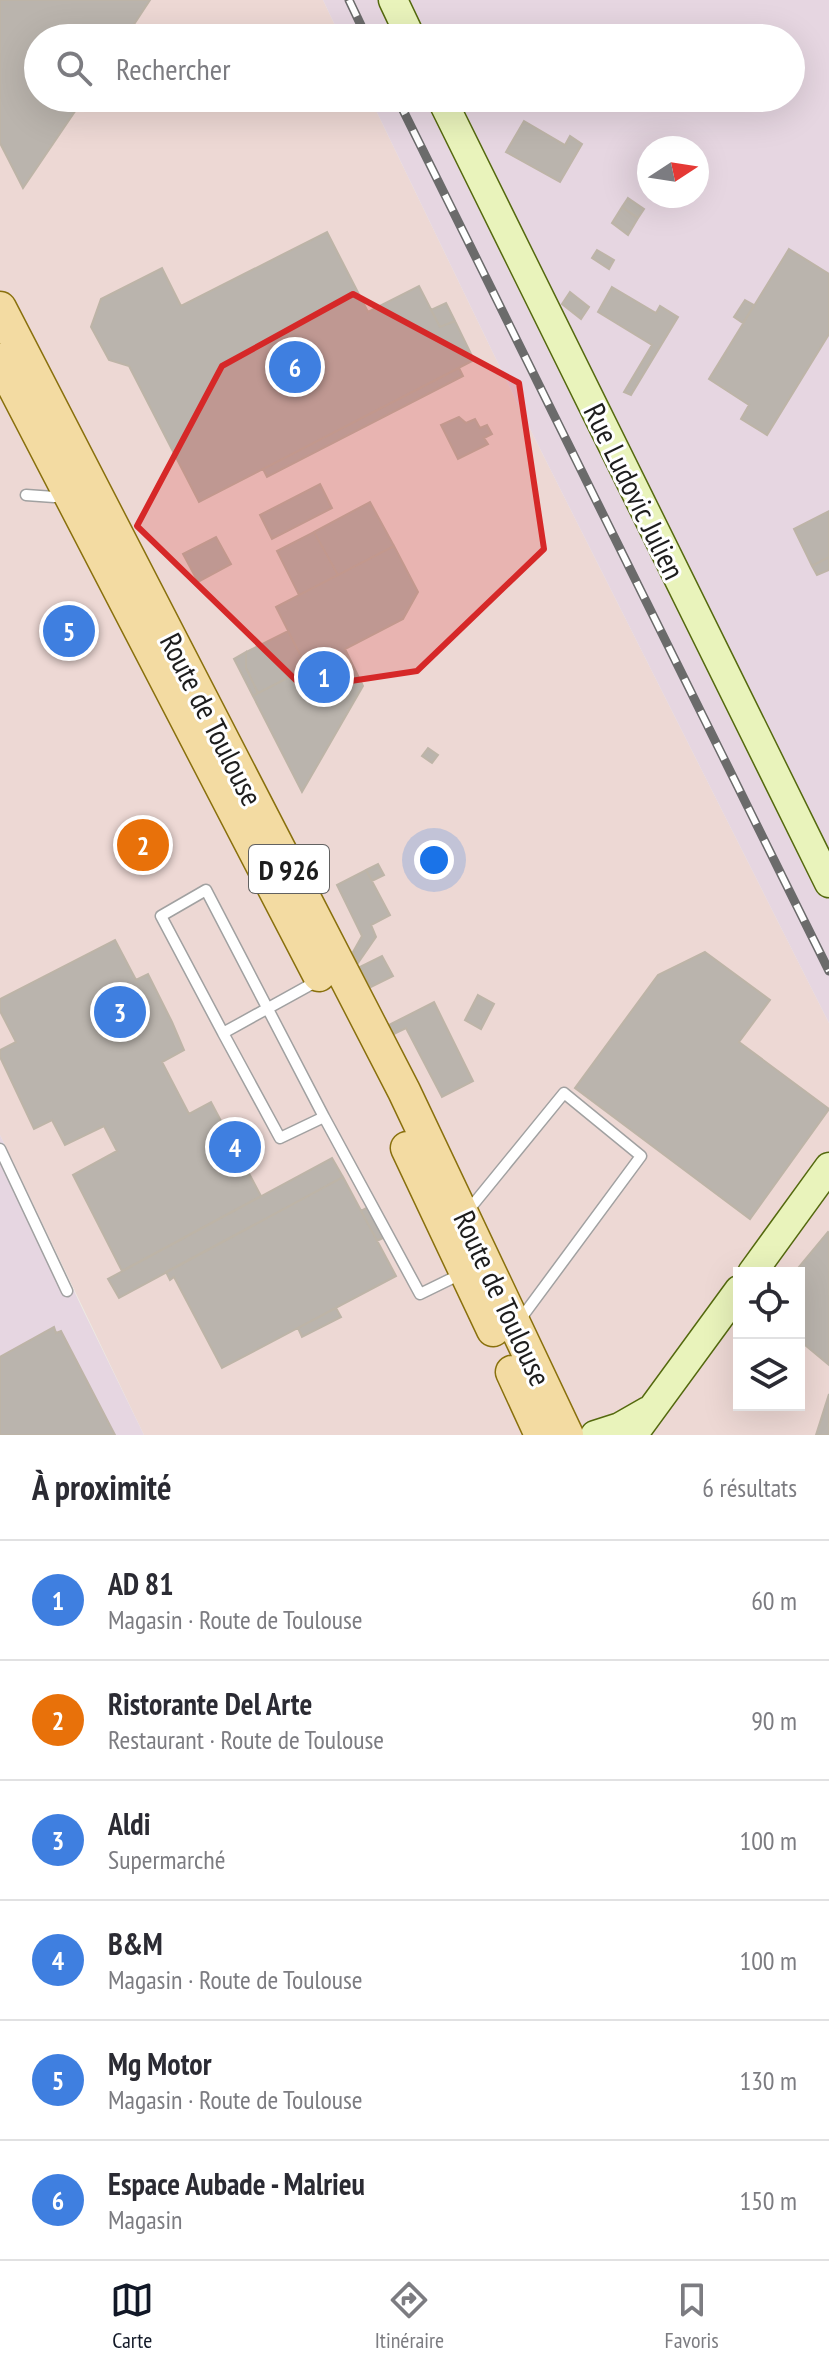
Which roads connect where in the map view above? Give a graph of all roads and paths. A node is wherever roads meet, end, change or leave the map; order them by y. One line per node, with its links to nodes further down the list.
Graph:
1 (393, 0): 2 (main road)
2 (404, 24)
3 (448, 112): 8 (main road, Rue Ludovic Julien)
4 (0, 308): 5 (main road, Route de Toulouse / D 926)
5 (7, 362): 6 (main road, Route de Toulouse / D 926)
6 (79, 485): 7 (lane); 9 (main road, D 926); 15 (main road, Route de Toulouse / D 926)
7 (26, 495)
8 (829, 883)
9 (321, 979): 10 (lane); 17 (main road, D 926)
10 (270, 1007): 11 (lane); 11 (lane); 12 (lane)
11 (223, 1033): 12 (lane)
12 (324, 1117): 17 (lane)
13 (0, 1149): 18 (lane)
14 (829, 1167): 16 (main road)
15 (464, 1215): 20 (main road, Route de Toulouse / D 926); 20 (lane)
16 (756, 1267)
17 (465, 1272): 22 (main road, D 926)
18 (67, 1291)
19 (733, 1298): 21 (main road)
20 (515, 1326): 23 (main road, Route de Toulouse / D 926)
21 (653, 1409): 24 (main road); 25 (main road)
22 (541, 1435)
23 (567, 1435)
24 (595, 1435)
25 (633, 1435)

